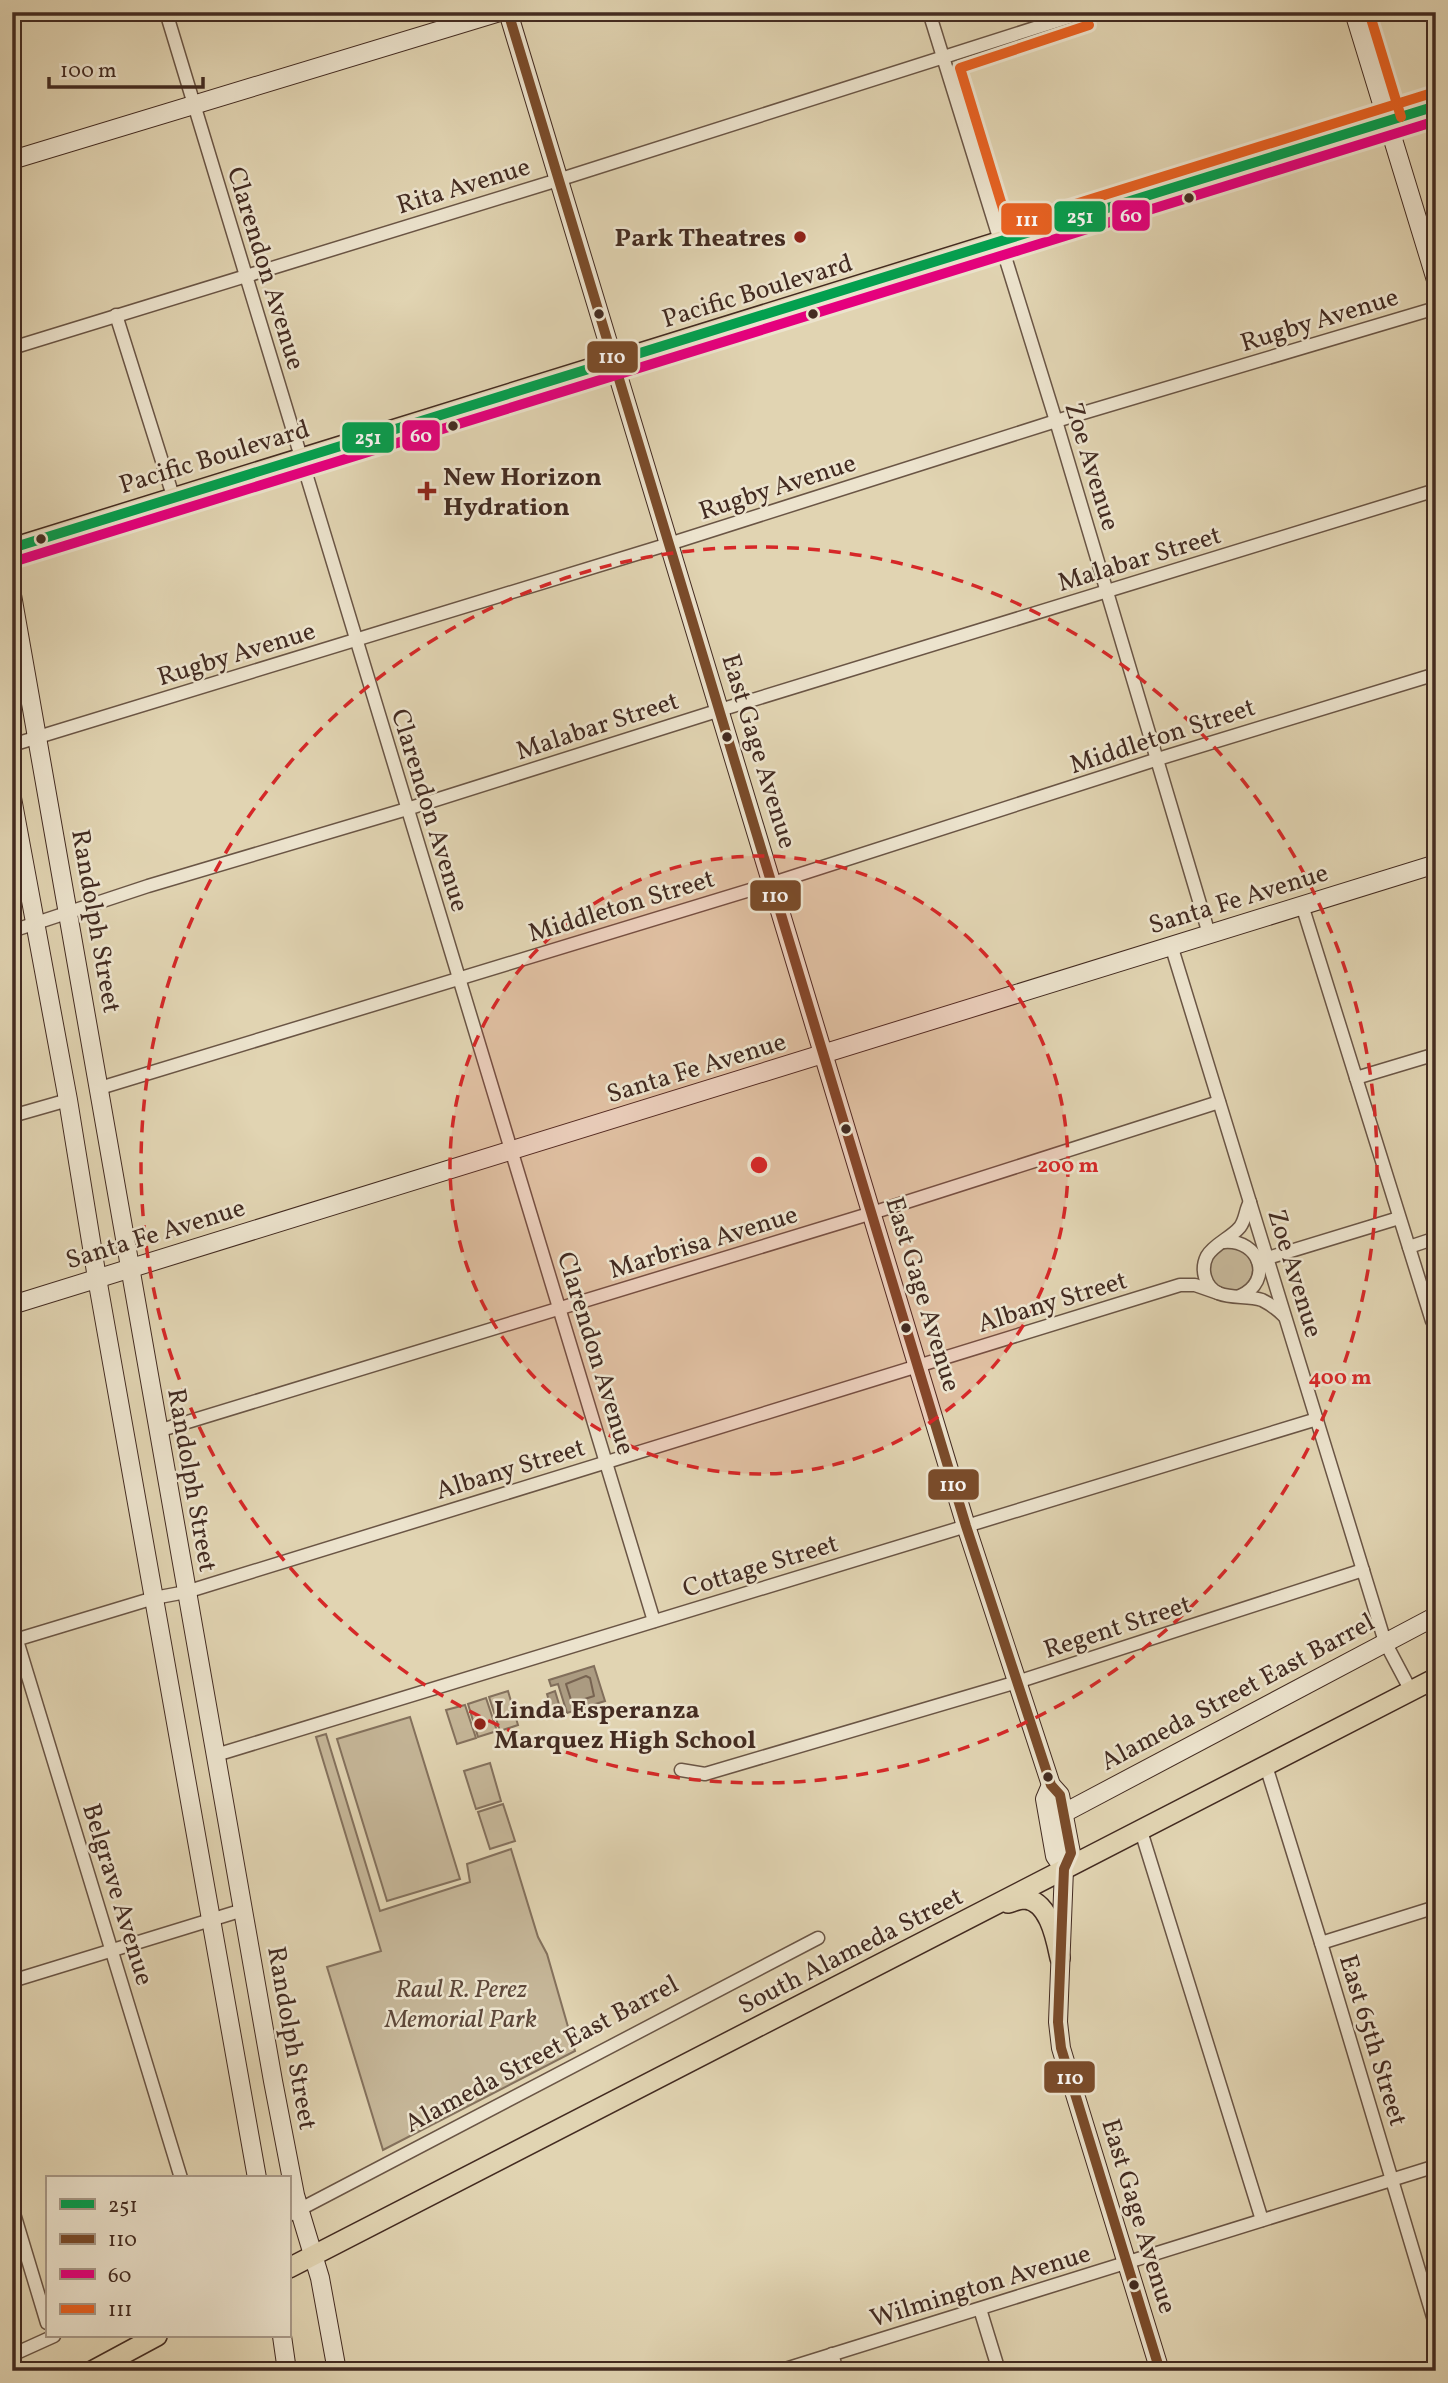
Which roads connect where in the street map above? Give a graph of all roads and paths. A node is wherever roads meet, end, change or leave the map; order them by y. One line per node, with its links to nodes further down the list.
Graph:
1 (166, 12): 9 (street, Clarendon Avenue)
2 (500, 12): 9 (street)
3 (508, 12): 12 (street, East Gage Avenue)
4 (929, 12): 7 (street, Zoe Avenue)
5 (1085, 12): 7 (street, Rita Avenue)
6 (1354, 12): 10 (street)
7 (943, 59): 12 (street, Rita Avenue); 13 (street, Zoe Avenue)
8 (1436, 106): 10 (main road, Pacific Boulevard)
9 (194, 107): 11 (street); 14 (street, Clarendon Avenue)
10 (1388, 121): 13 (main road, Pacific Boulevard); 15 (street)
11 (12, 160)
12 (558, 180): 14 (street, Rita Avenue); 19 (street, East Gage Avenue)
13 (999, 243): 19 (main road, Pacific Boulevard); 20 (street, Zoe Avenue)
14 (245, 275): 17 (street, Rita Avenue); 21 (street, Clarendon Avenue)
15 (1436, 279)
16 (1436, 308): 20 (street, Rugby Avenue)
17 (116, 315): 18 (street, Rita Avenue); 23 (street)
18 (12, 348)
19 (613, 361): 21 (main road, Pacific Boulevard); 24 (street, East Gage Avenue)
20 (1056, 421): 24 (street, Rugby Avenue); 26 (street, Zoe Avenue)
21 (300, 457): 23 (main road, Pacific Boulevard); 28 (street, Clarendon Avenue)
22 (1436, 490): 26 (street, Malabar Street)
23 (173, 496): 25 (main road, Pacific Boulevard)
24 (669, 544): 28 (street, Rugby Avenue); 30 (street, East Gage Avenue)
25 (12, 548)
26 (1107, 592): 30 (street, Malabar Street); 33 (street, Zoe Avenue)
27 (12, 595): 31 (street, Randolph Street)
28 (356, 640): 31 (street, Rugby Avenue); 35 (street, Clarendon Avenue)
29 (1436, 674): 33 (street, Middleton Street)
30 (720, 710): 35 (street, Malabar Street); 37 (street, East Gage Avenue)
31 (37, 737): 32 (street, Rugby Avenue); 39 (street, Randolph Street)
32 (12, 745)
33 (1158, 759): 37 (street, Middleton Street); 42 (street, Zoe Avenue)
34 (12, 798): 40 (street)
35 (407, 809): 39 (street, Malabar Street); 44 (street, Clarendon Avenue)
36 (1436, 864): 38 (street, Santa Fe Avenue)
37 (773, 883): 44 (street, Middleton Street); 45 (street, East Gage Avenue)
38 (1302, 905): 42 (street, Santa Fe Avenue); 47 (street)
39 (69, 913): 40 (street, Malabar Street); 48 (street, Randolph Street)
40 (34, 924): 41 (street, Malabar Street); 49 (street)
41 (12, 931)
42 (1209, 934): 43 (street, Santa Fe Avenue)
43 (1171, 945): 45 (street, Santa Fe Avenue); 50 (street, Zoe Avenue)
44 (459, 978): 48 (street, Middleton Street); 52 (street, Clarendon Avenue)
45 (825, 1054): 52 (street, Santa Fe Avenue); 54 (street, East Gage Avenue)
46 (1436, 1054): 47 (street)
47 (1356, 1078): 55 (street)
48 (100, 1088): 61 (street, Randolph Street)
49 (68, 1100): 51 (street); 62 (street)
50 (1219, 1101): 53 (street, Zoe Avenue); 54 (street, Marbrisa Avenue)
51 (12, 1116)
52 (511, 1151): 61 (street, Santa Fe Avenue); 67 (street, Clarendon Avenue)
53 (1250, 1201): 57 (street); 60 (street, Zoe Avenue)
54 (872, 1213): 67 (street, Marbrisa Avenue); 70 (street, East Gage Avenue)
55 (1399, 1218): 58 (street); 60 (street)
56 (1436, 1238): 58 (street)
57 (1224, 1242): 59 (street); 60 (street)
58 (1409, 1247): 69 (street)
59 (1206, 1257): 63 (street); 64 (street)
60 (1263, 1259): 65 (street); 68 (street, Zoe Avenue)
61 (132, 1268): 62 (street, Santa Fe Avenue); 72 (street, Randolph Street)
62 (97, 1278): 66 (street, Santa Fe Avenue); 77 (street)
63 (1181, 1285): 64 (street, Albany Street); 70 (street, Albany Street)
64 (1218, 1293): 65 (street, Albany Street)
65 (1240, 1296): 68 (street, Albany Street)
66 (12, 1305)
67 (560, 1309): 72 (street, Marbrisa Avenue); 73 (street, Clarendon Avenue)
68 (1285, 1317): 71 (street, Zoe Avenue)
69 (1432, 1321)
70 (919, 1367): 73 (street, Albany Street); 74 (street, East Gage Avenue)
71 (1317, 1419): 74 (street, Cottage Street); 75 (street, Zoe Avenue)
72 (158, 1431): 76 (street, Randolph Street)
73 (607, 1463): 76 (street, Albany Street); 79 (street, Clarendon Avenue)
74 (966, 1526): 79 (street, Cottage Street); 84 (street, East Gage Avenue)
75 (1363, 1570): 82 (street, Zoe Avenue); 84 (street, Regent Street)
76 (186, 1592): 77 (street, Albany Street); 86 (street, Randolph Street)
77 (154, 1598): 81 (street, Albany Street); 95 (street)
78 (1436, 1616): 82 (street, Alameda Street East Barrel)
79 (654, 1621): 86 (street, Cottage Street)
80 (12, 1624): 81 (street, Belgrave Avenue)
81 (15, 1640): 98 (street, Belgrave Avenue)
82 (1385, 1642): 85 (street, Zoe Avenue); 89 (street, Alameda Street East Barrel)
83 (1436, 1678): 85 (main road, South Alameda Street)
84 (1017, 1682): 88 (street, Regent Street); 89 (street, East Gage Avenue)
85 (1411, 1691): 87 (main road, South Alameda Street)
86 (216, 1755): 94 (street, Randolph Street)
87 (1266, 1766): 90 (main road, South Alameda Street); 97 (street, East 65th Street)
88 (681, 1770)
89 (1060, 1823): 91 (street, East Gage Avenue)
90 (1142, 1831): 91 (main road, South Alameda Street); 107 (street)
91 (1064, 1861): 92 (main road, South Alameda Street); 99 (street, East Gage Avenue)
92 (993, 1906): 99 (main road); 108 (main road, South Alameda Street)
93 (1436, 1907): 97 (street)
94 (243, 1910): 95 (street); 106 (street, Randolph Street)
95 (211, 1920): 98 (street); 103 (street)
96 (818, 1938): 106 (street, Alameda Street East Barrel)
97 (1321, 1943): 104 (street, East 65th Street)
98 (113, 1951): 100 (street); 102 (street, Belgrave Avenue)
99 (1060, 1958): 109 (street, East Gage Avenue)
100 (12, 1982)
101 (1436, 2166): 104 (street, Wilmington Avenue)
102 (180, 2176)
103 (257, 2176)
104 (1392, 2180): 107 (street, Wilmington Avenue); 113 (street, East 65th Street)
105 (12, 2207): 112 (street)
106 (294, 2212): 108 (street, Randolph Street)
107 (1262, 2220): 109 (street, Wilmington Avenue)
108 (314, 2255): 110 (main road, South Alameda Street); 121 (street, Randolph Street)
109 (1127, 2264): 111 (street, Wilmington Avenue); 125 (street, East Gage Avenue)
110 (290, 2267)
111 (980, 2309): 117 (street, Wilmington Avenue); 124 (street)
112 (46, 2320)
113 (1436, 2327)
114 (48, 2338): 118 (street)
115 (153, 2338): 119 (main road)
116 (282, 2338): 120 (street)
117 (832, 2354): 122 (street, Wilmington Avenue); 123 (street)
118 (12, 2355)
119 (92, 2371)
120 (287, 2371)
121 (337, 2371)
122 (779, 2371)
123 (837, 2371)
124 (999, 2371)
125 (1160, 2371)

